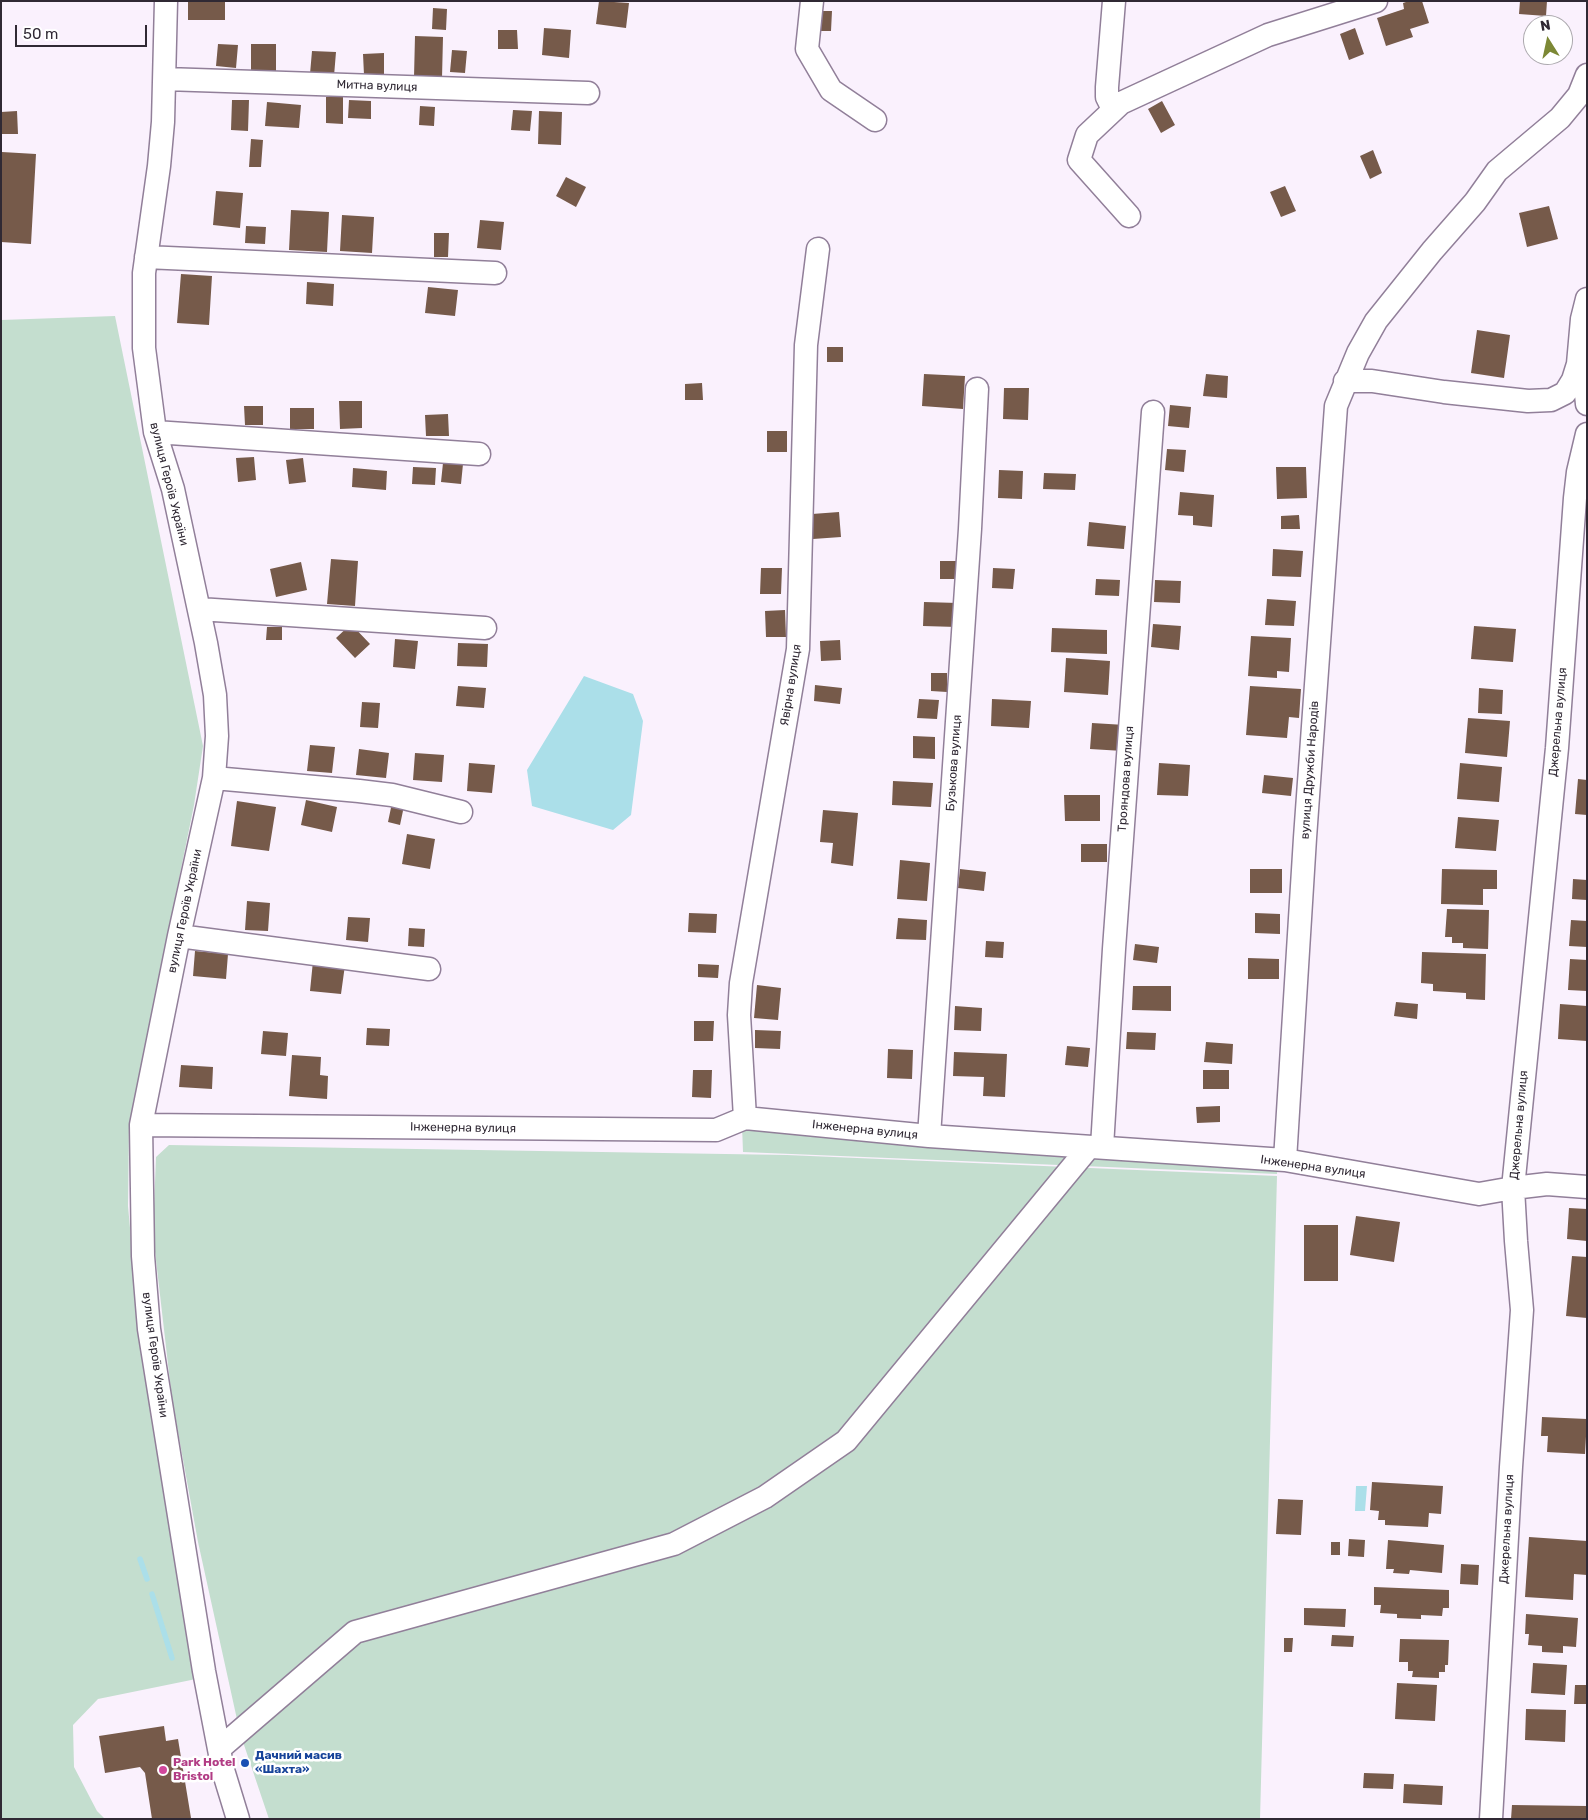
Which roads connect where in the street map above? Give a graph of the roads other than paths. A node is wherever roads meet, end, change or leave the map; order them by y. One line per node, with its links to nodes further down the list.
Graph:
1 (166, 1): 6 (street, вулиця Героїв України)
2 (812, 1): 9 (street)
3 (1114, 1): 8 (street)
4 (1376, 1): 8 (street)
5 (1587, 75): 16 (street, вулиця Дружби Народів)
6 (165, 79): 7 (street, Митна вулиця); 12 (street, вулиця Героїв України)
7 (588, 93)
8 (1121, 103): 10 (street)
9 (875, 120)
10 (1129, 216)
11 (818, 249): 29 (street, Явірна вулиця)
12 (146, 257): 13 (street); 20 (street, вулиця Героїв України)
13 (495, 273)
14 (1587, 299): 15 (street)
15 (1573, 380): 16 (street); 18 (street)
16 (1345, 382): 33 (street, вулиця Дружби Народів)
17 (977, 389): 31 (street, Бузькова вулиця)
18 (1587, 404)
19 (1153, 412): 32 (street, Трояндова вулиця)
20 (155, 432): 22 (street); 23 (street, вулиця Героїв України)
21 (1587, 434): 35 (street, Джерельна вулиця)
22 (479, 454)
23 (199, 609): 24 (street); 25 (street, вулиця Героїв України)
24 (485, 628)
25 (214, 778): 26 (street); 27 (street, вулиця Героїв України)
26 (461, 812)
27 (179, 936): 28 (street); 30 (street, вулиця Героїв України)
28 (428, 969)
29 (744, 1118): 30 (street, Інженерна вулиця); 31 (street, Інженерна вулиця)
30 (141, 1125): 36 (street, вулиця Героїв України)
31 (929, 1136): 32 (street, Інженерна вулиця)
32 (1095, 1147): 33 (street, Інженерна вулиця); 36 (street)
33 (1285, 1160): 35 (street, Інженерна вулиця)
34 (1587, 1187): 35 (street, Інженерна вулиця)
35 (1513, 1188): 38 (street, Джерельна вулиця)
36 (219, 1749): 37 (street, вулиця Героїв України)
37 (238, 1819)
38 (1491, 1819)

